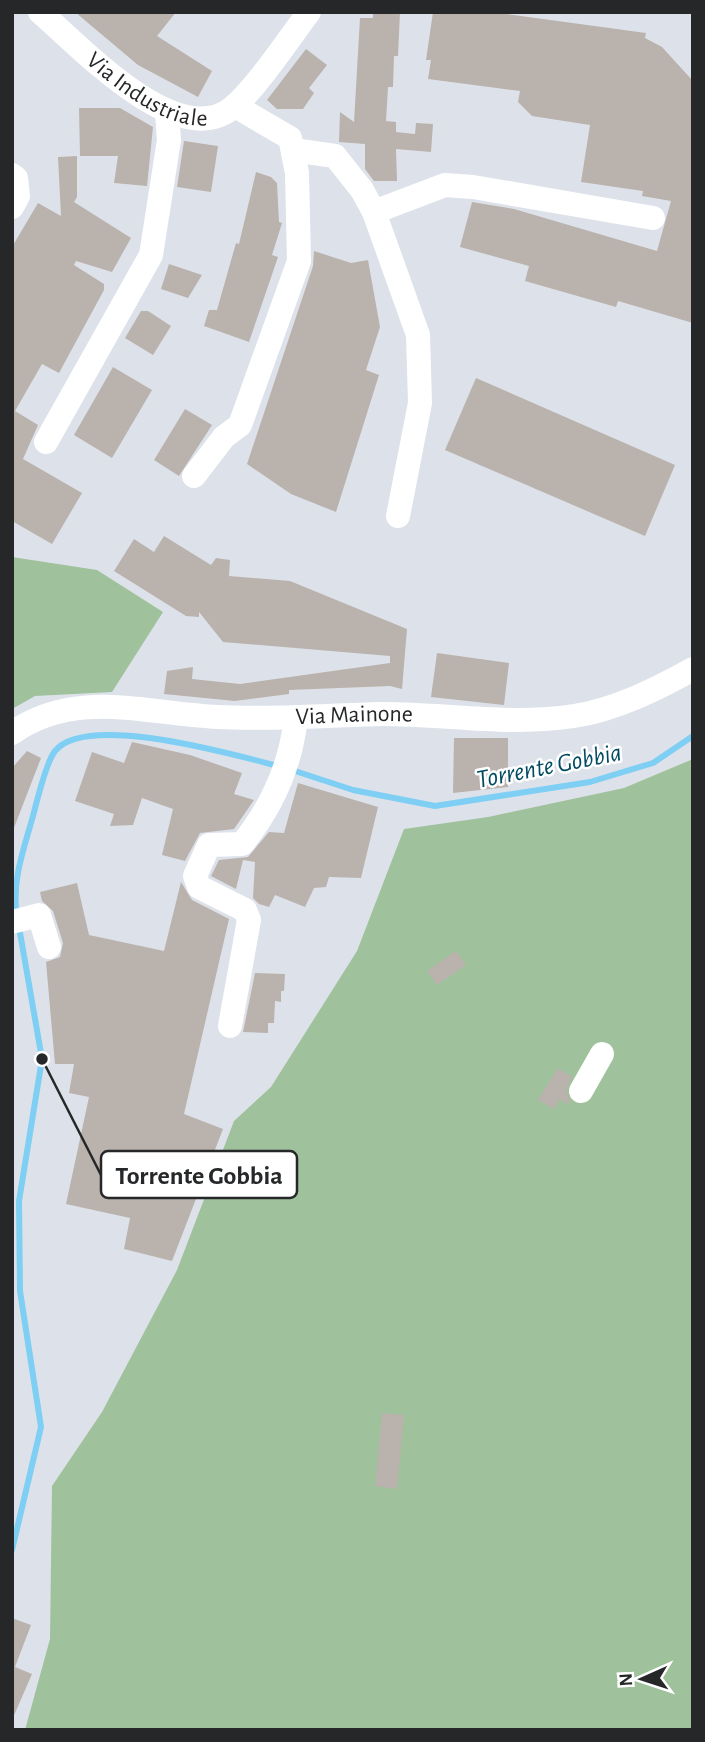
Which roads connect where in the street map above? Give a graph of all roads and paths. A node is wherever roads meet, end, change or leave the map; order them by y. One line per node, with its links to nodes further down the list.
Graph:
1 (40, 12): 4 (street, Via Industriale)
2 (309, 12): 3 (street, Via Industriale)
3 (235, 106): 4 (street, Via Industriale); 5 (street)
4 (167, 113): 10 (street)
5 (293, 150): 8 (street); 11 (street)
6 (12, 175): 7 (street)
7 (12, 207)
8 (374, 212): 9 (street); 12 (street)
9 (653, 218)
10 (46, 442)
11 (194, 475)
12 (398, 516)
13 (693, 669): 14 (street, Via Mainone)
14 (296, 717): 15 (street, Via Mainone); 18 (street)
15 (12, 733)
16 (12, 922): 17 (street)
17 (49, 947)
18 (230, 1026)
19 (602, 1054): 20 (street)
20 (581, 1091)

